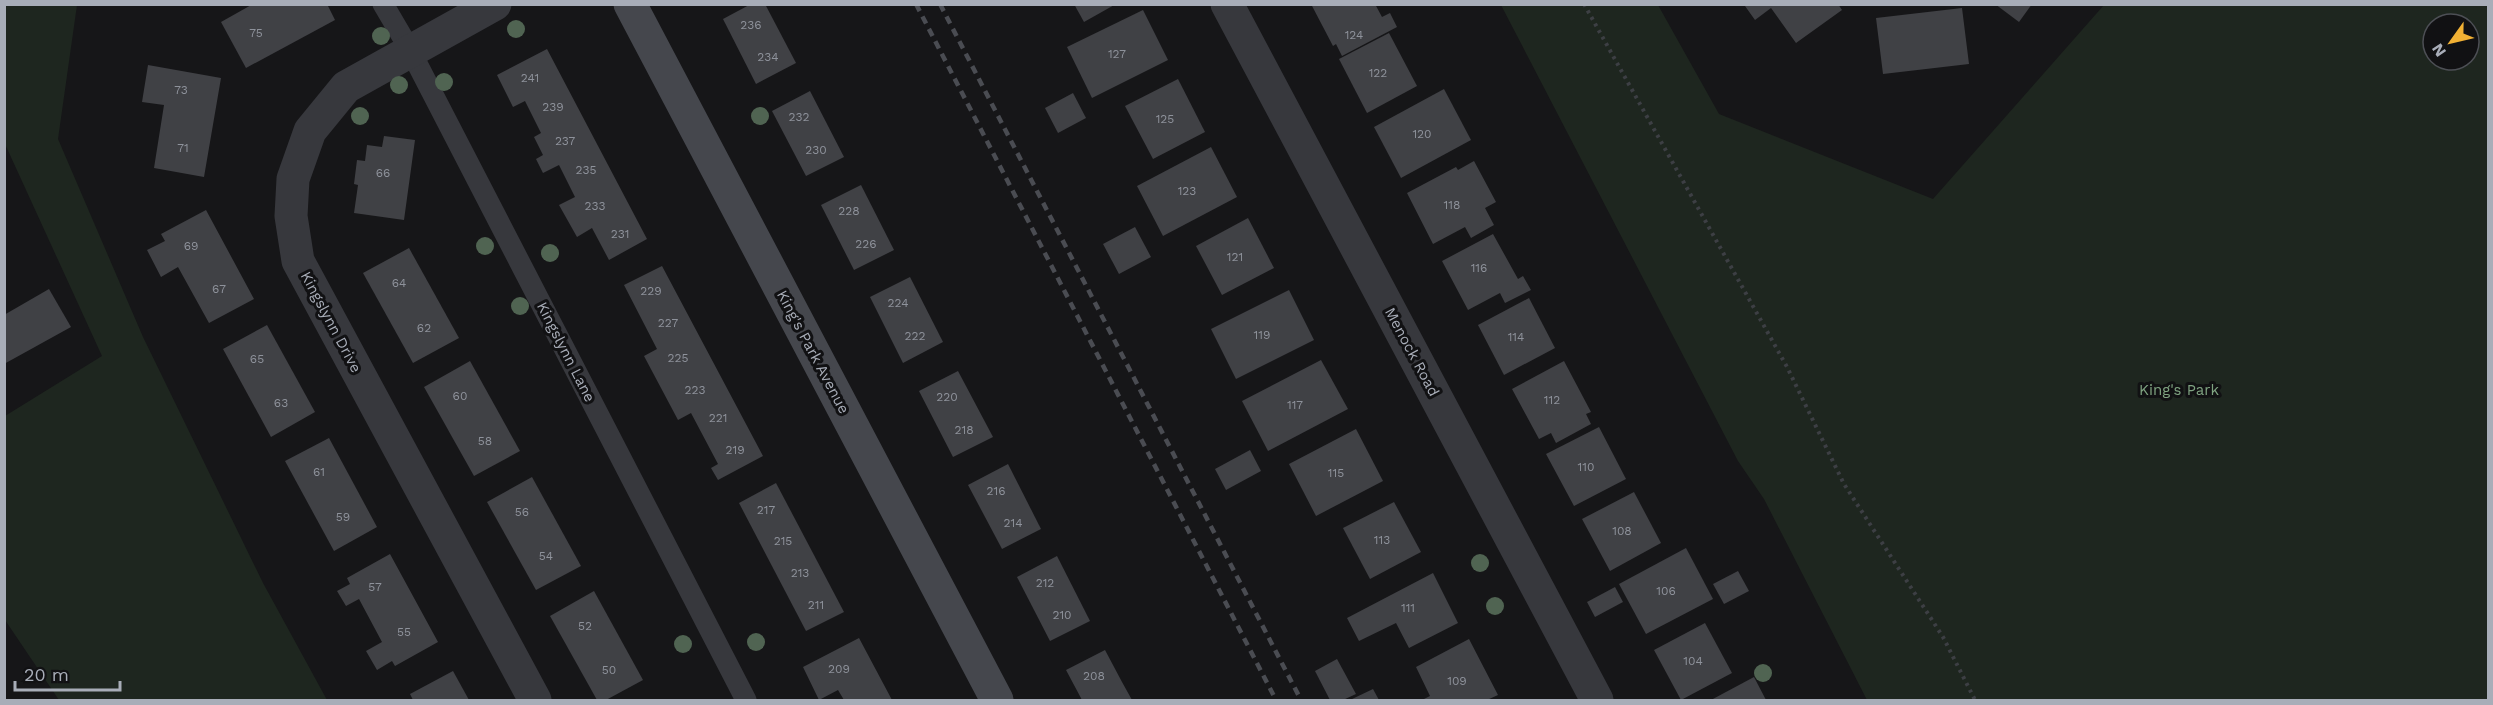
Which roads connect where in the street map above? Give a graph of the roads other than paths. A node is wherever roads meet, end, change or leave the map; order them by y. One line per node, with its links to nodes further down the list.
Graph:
1 (383, 4): 5 (lane, Kingslynn Lane)
2 (495, 4): 5 (street, Kingslynn Drive)
3 (630, 4): 8 (main road, King's Park Avenue)
4 (1227, 4): 9 (street, Menock Road)
5 (410, 50): 6 (street, Kingslynn Drive); 7 (lane, Kingslynn Lane)
6 (535, 700)
7 (746, 700)
8 (997, 700)
9 (1597, 700)

